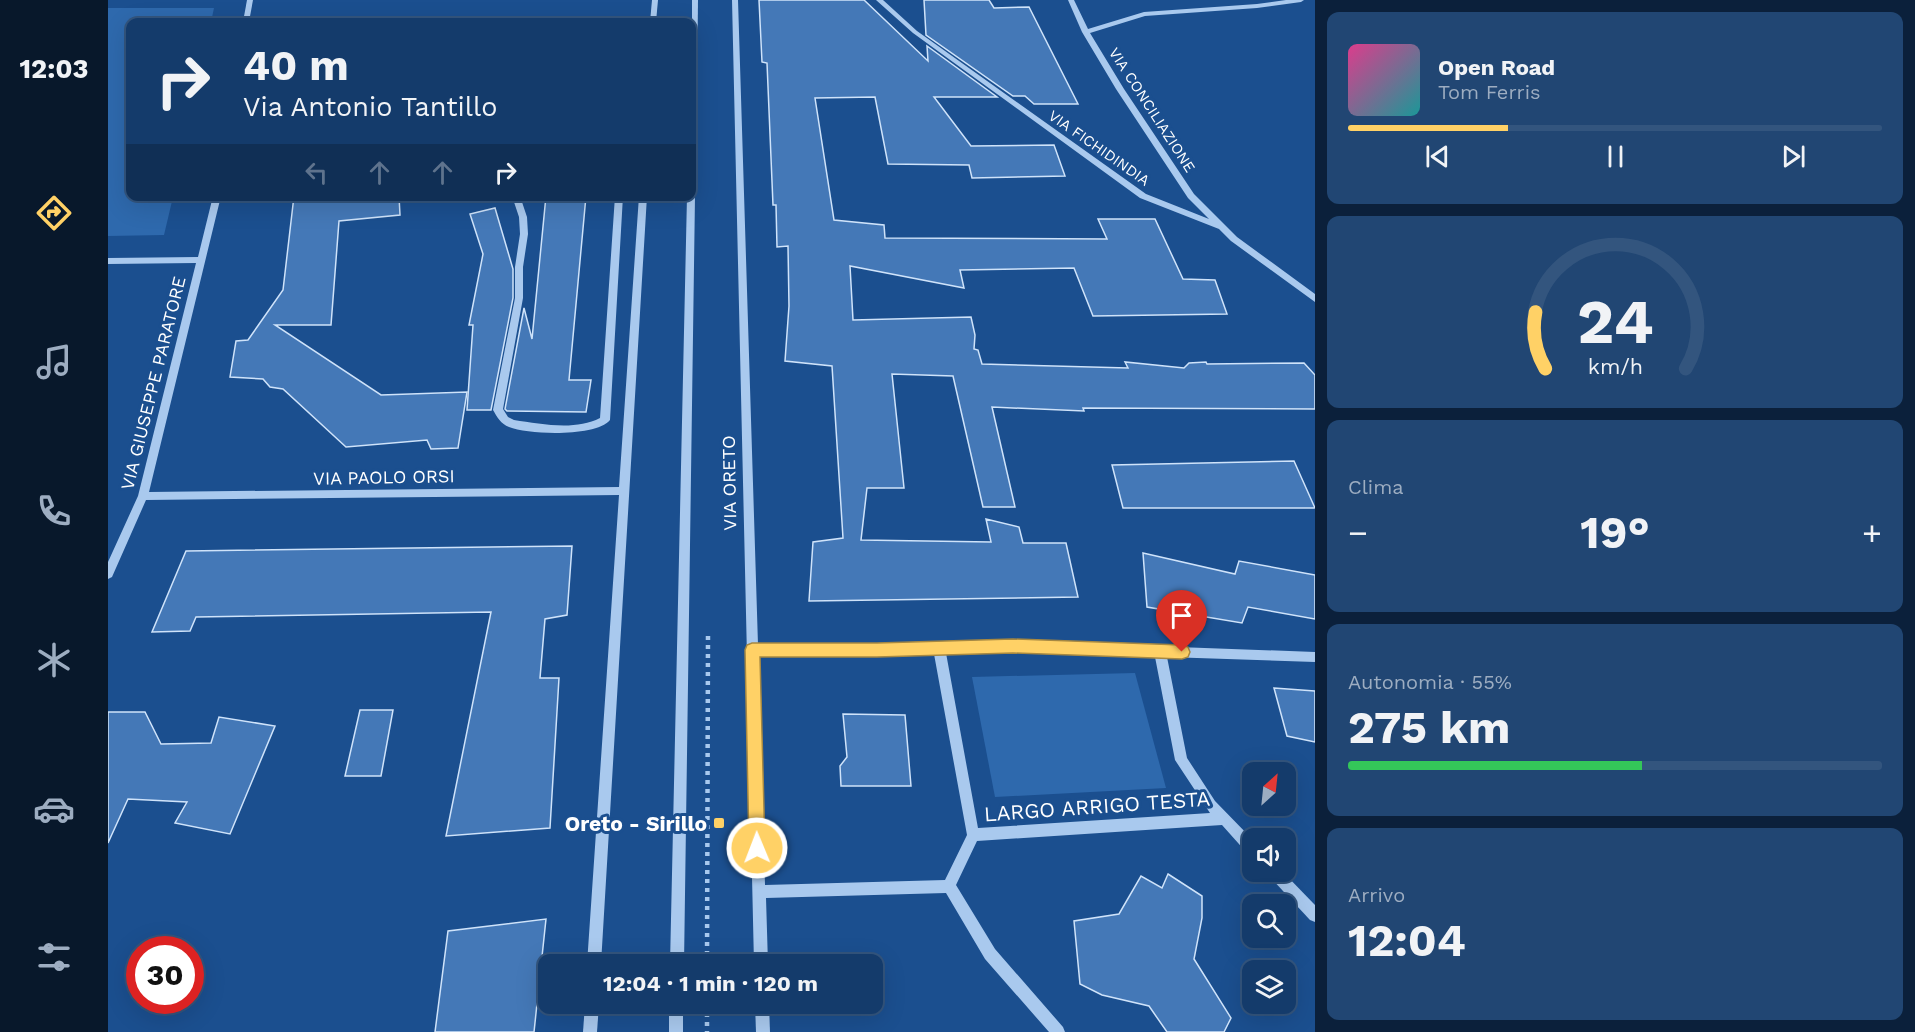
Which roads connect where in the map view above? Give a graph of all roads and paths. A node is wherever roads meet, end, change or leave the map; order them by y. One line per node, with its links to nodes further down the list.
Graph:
1 (250, 0): 8 (street)
2 (655, 0): 9 (street)
3 (695, 0): 10 (street)
4 (735, 0): 26 (street, VIA ORETO)
5 (879, 0): 17 (street, VIA FICHIDINDIA)
6 (1071, 0): 11 (street, VIA CONCILIAZIONE)
7 (1301, 0): 11 (street)
8 (247, 18)
9 (653, 18)
10 (695, 18)
11 (1086, 32): 17 (street, VIA CONCILIAZIONE)
12 (216, 201): 18 (street, VIA GIUSEPPE PARATORE)
13 (517, 201): 14 (street)
14 (619, 201)
15 (643, 201): 21 (street)
16 (691, 201): 37 (street)
17 (1222, 227): 20 (street, VIA FICHIDINDIA)
18 (201, 260): 19 (street); 22 (street, VIA GIUSEPPE PARATORE)
19 (108, 261)
20 (1315, 299)
21 (625, 491): 22 (street, VIA PAOLO ORSI); 36 (street)
22 (143, 496): 23 (street, VIA GIUSEPPE PARATORE)
23 (111, 562): 24 (street, VIA GIUSEPPE PARATORE)
24 (108, 573)
25 (939, 648): 26 (street); 27 (street); 30 (street, LARGO ARRIGO TESTA)
26 (752, 650): 34 (street, VIA ORETO)
27 (1160, 651): 28 (street); 29 (street)
28 (1315, 657)
29 (1223, 819): 30 (street, LARGO ARRIGO TESTA); 31 (street)
30 (973, 835): 33 (street, LARGO ARRIGO TESTA)
31 (1242, 838)
32 (1284, 882): 35 (street)
33 (949, 886): 34 (street); 47 (street)
34 (758, 892): 38 (street, VIA ORETO)
35 (1315, 915)
36 (595, 954)
37 (677, 954)
38 (761, 954)
39 (591, 1014): 43 (street)
40 (676, 1014): 44 (street)
41 (707, 1014): 45 (path)
42 (762, 1014): 46 (street)
43 (590, 1032)
44 (676, 1032)
45 (707, 1032)
46 (763, 1032)
47 (1058, 1032)

